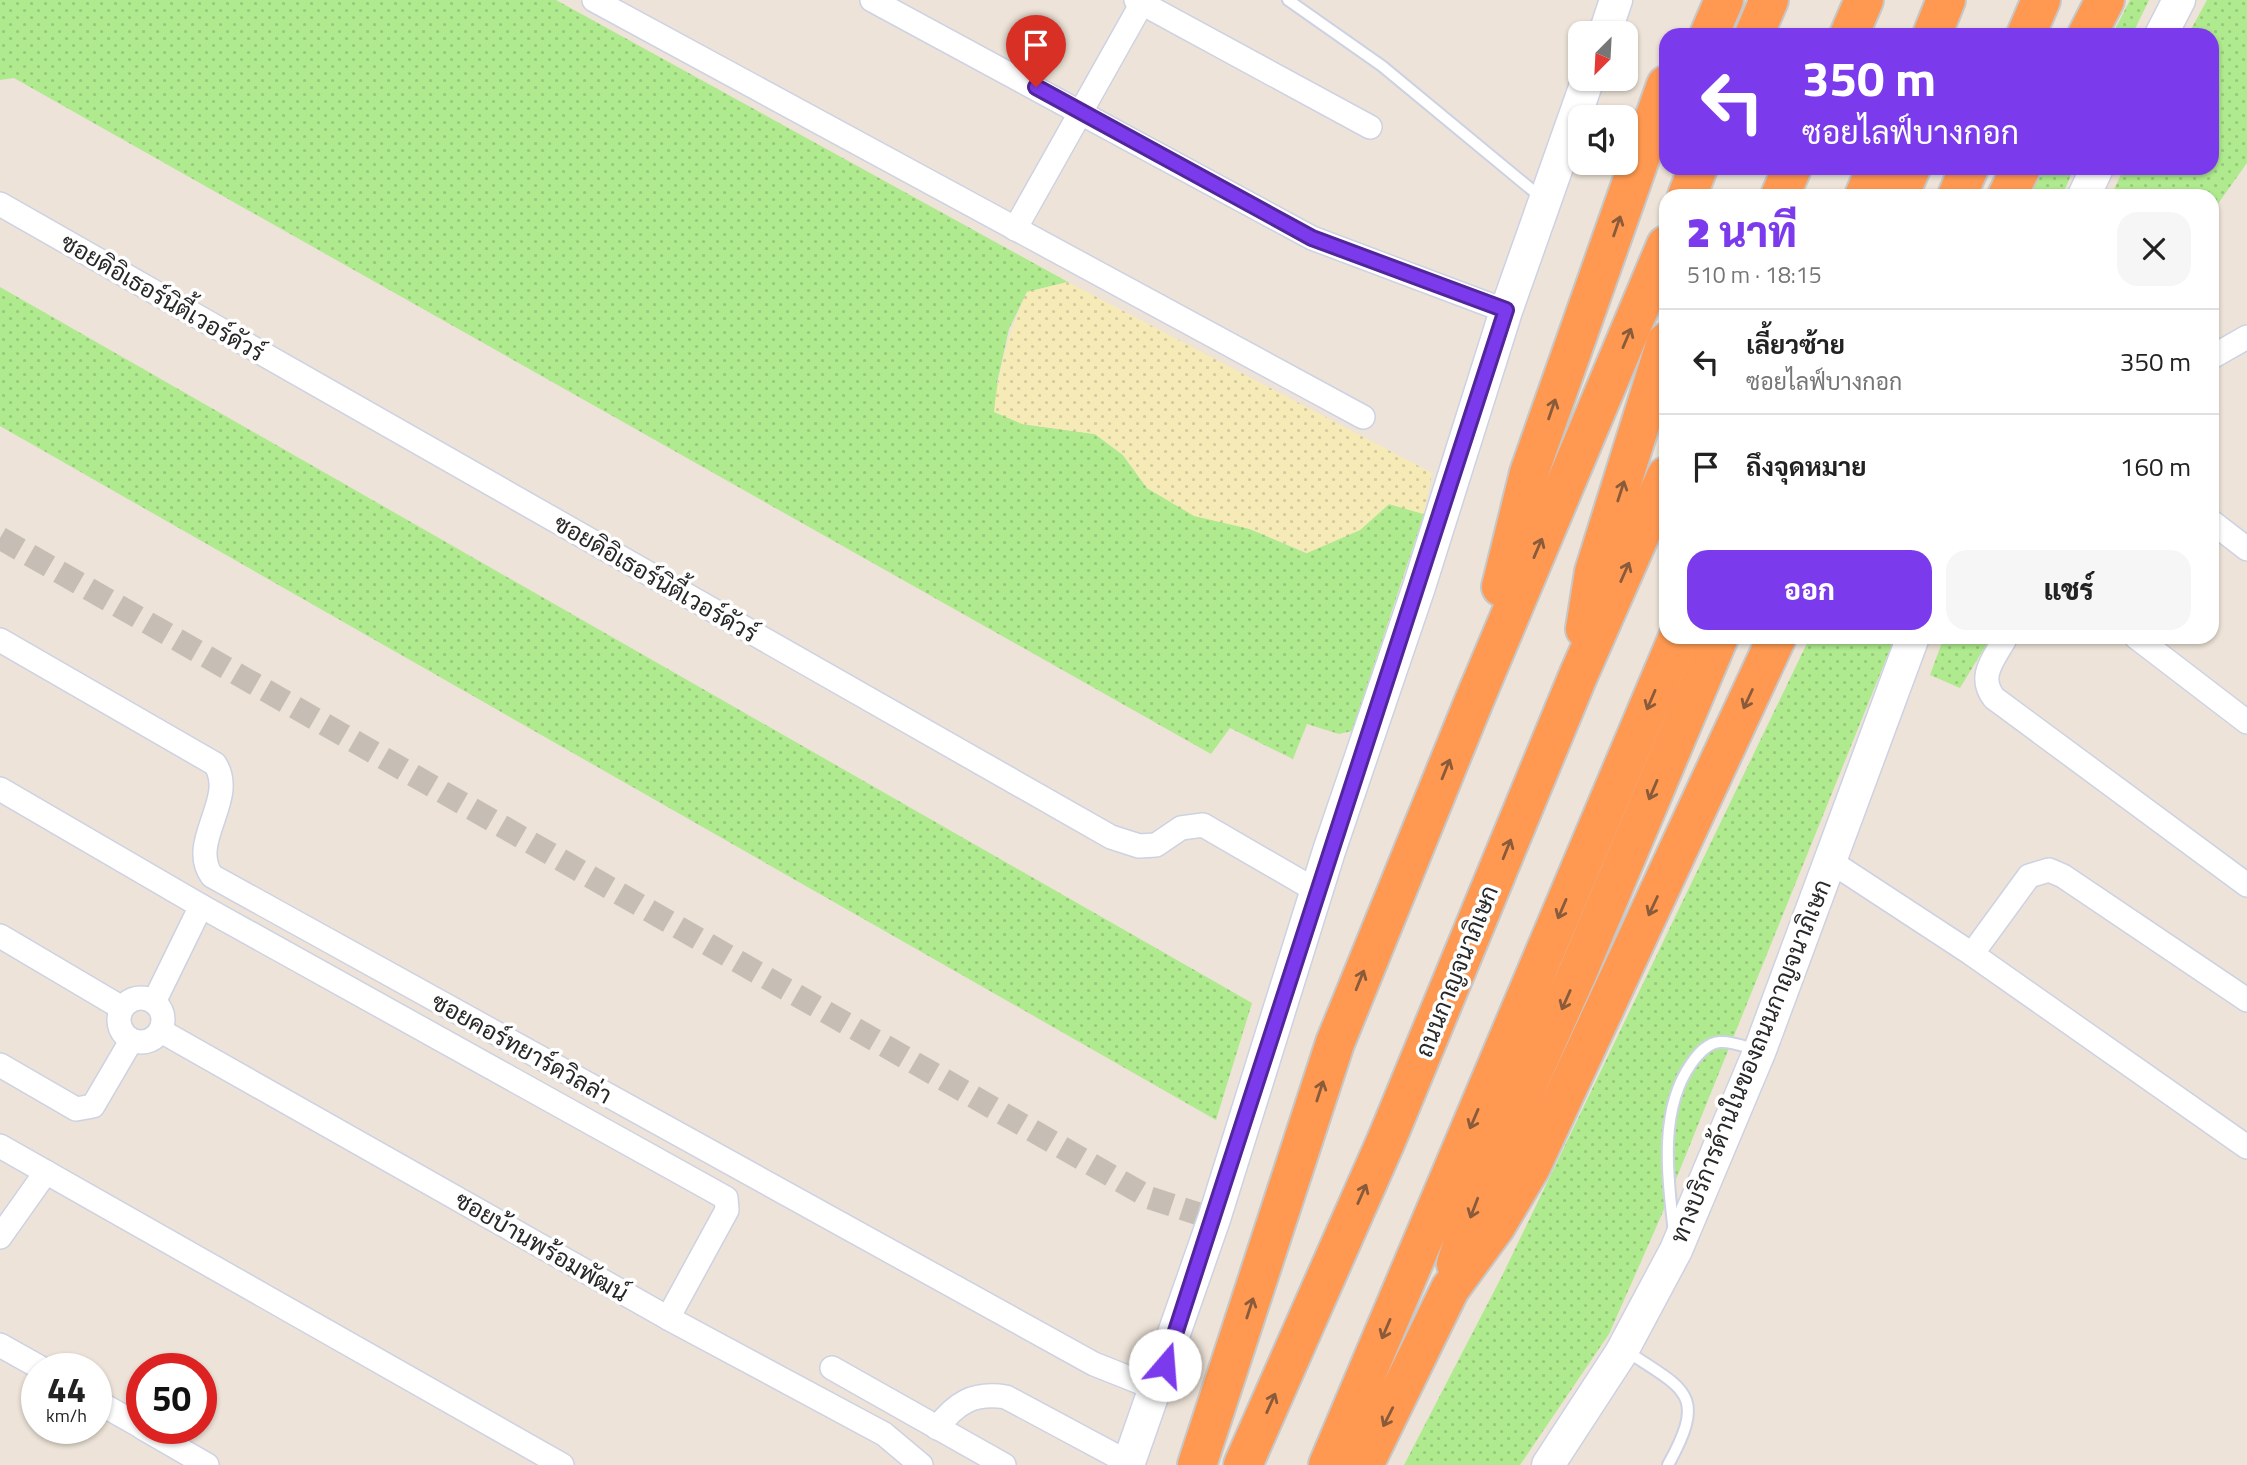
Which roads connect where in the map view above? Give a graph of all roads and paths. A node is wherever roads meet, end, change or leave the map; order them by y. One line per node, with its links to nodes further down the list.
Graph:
1 (594, 0): 35 (street)
2 (872, 0): 27 (street)
3 (1288, 0): 33 (lane)
4 (1616, 0): 15 (main road)
5 (1696, 0): 16 (highway)
6 (1724, 0): 17 (highway)
7 (1769, 0): 18 (highway)
8 (1864, 0): 19 (highway)
9 (1947, 0): 20 (highway)
10 (1957, 0): 21 (highway)
11 (2041, 0): 22 (highway)
12 (2105, 0): 23 (highway)
13 (2179, 0): 24 (main road)
14 (1139, 2): 27 (street); 28 (street)
15 (1609, 21)
16 (1686, 28)
17 (1712, 28)
18 (1757, 28)
19 (1852, 28)
20 (1935, 28)
21 (1953, 28)
22 (2029, 28)
23 (2091, 28)
24 (2165, 28)
25 (1584, 91): 33 (main road)
26 (1659, 105): 30 (highway)
27 (1083, 112): 35 (street); 37 (street)
28 (1370, 127)
29 (1659, 129): 31 (highway)
30 (1638, 165)
31 (1638, 166)
32 (1635, 175): 53 (highway, one-way to 32)
33 (1545, 201): 37 (main road)
34 (0, 204): 58 (street, ซอยดิอิเธอร์นิตี้เวอร์ดัวร์)
35 (1015, 229): 41 (street)
36 (1659, 262): 53 (highway, one-way to 36)
37 (1506, 310): 58 (main road)
38 (2247, 337): 39 (street)
39 (2219, 353)
40 (1659, 364): 52 (highway, one-way to 40)
41 (1363, 417)
42 (1659, 492): 52 (highway, ถนนกาญจนาภิเษก, one-way to 42)
43 (2219, 527): 44 (street)
44 (2247, 549)
45 (0, 640): 80 (street, ซอยคอร์ทยาร์ดวิลล่า)
46 (1675, 644): 90 (highway, one-way to 90)
47 (1716, 644): 74 (highway, one-way to 74)
48 (1774, 644): 74 (highway, one-way to 74)
49 (1910, 644): 56 (main road, ทางบริการด้านในของถนนกาญจนาภิเษก)
50 (2002, 644): 57 (street)
51 (2145, 644): 54 (street)
52 (1578, 676): 89 (highway, ถนนกาญจนาภิเษก, one-way to 52)
53 (1474, 701): 88 (highway, one-way to 53)
54 (2247, 722)
55 (0, 789): 59 (street)
56 (1830, 861): 61 (street); 67 (main road, ทางบริการด้านในของถนนกาญจนาภิเษก)
57 (2247, 885)
58 (1317, 891): 80 (main road)
59 (201, 906): 63 (street); 75 (street)
60 (0, 936): 64 (street)
61 (1972, 954): 62 (street); 70 (street)
62 (2247, 1000)
63 (154, 1002): 64 (street); 65 (street)
64 (122, 1008): 66 (street)
65 (161, 1031): 66 (street); 75 (street, ซอยบ้านพร้อมพัฒน์)
66 (131, 1041): 68 (street)
67 (1760, 1050): 73 (main road, ทางบริการด้านในของถนนกาญจนาภิเษก); 73 (lane)
68 (0, 1065)
69 (0, 1146): 71 (street)
70 (2247, 1147)
71 (46, 1172): 72 (street); 85 (street)
72 (0, 1237)
73 (1676, 1250): 77 (main road, ทางบริการด้านในของถนนกาญจนาภิเษก)
74 (1450, 1289): 91 (highway, one-way to 91)
75 (668, 1318): 86 (street, ซอยบ้านพร้อมพัฒน์)
76 (0, 1345): 78 (street)
77 (1623, 1349): 92 (main road, ทางบริการด้านในของถนนกาญจนาภิเษก); 93 (lane)
78 (21, 1357)
79 (832, 1368): 81 (street)
80 (1157, 1390): 83 (main road)
81 (937, 1428): 83 (street); 87 (street)
82 (172, 1444): 84 (street)
83 (1129, 1464)
84 (207, 1465)
85 (562, 1465)
86 (921, 1465)
87 (1004, 1465)
88 (1197, 1465)
89 (1243, 1465)
90 (1328, 1465)
91 (1364, 1465)
92 (1548, 1465)
93 (1668, 1465)

